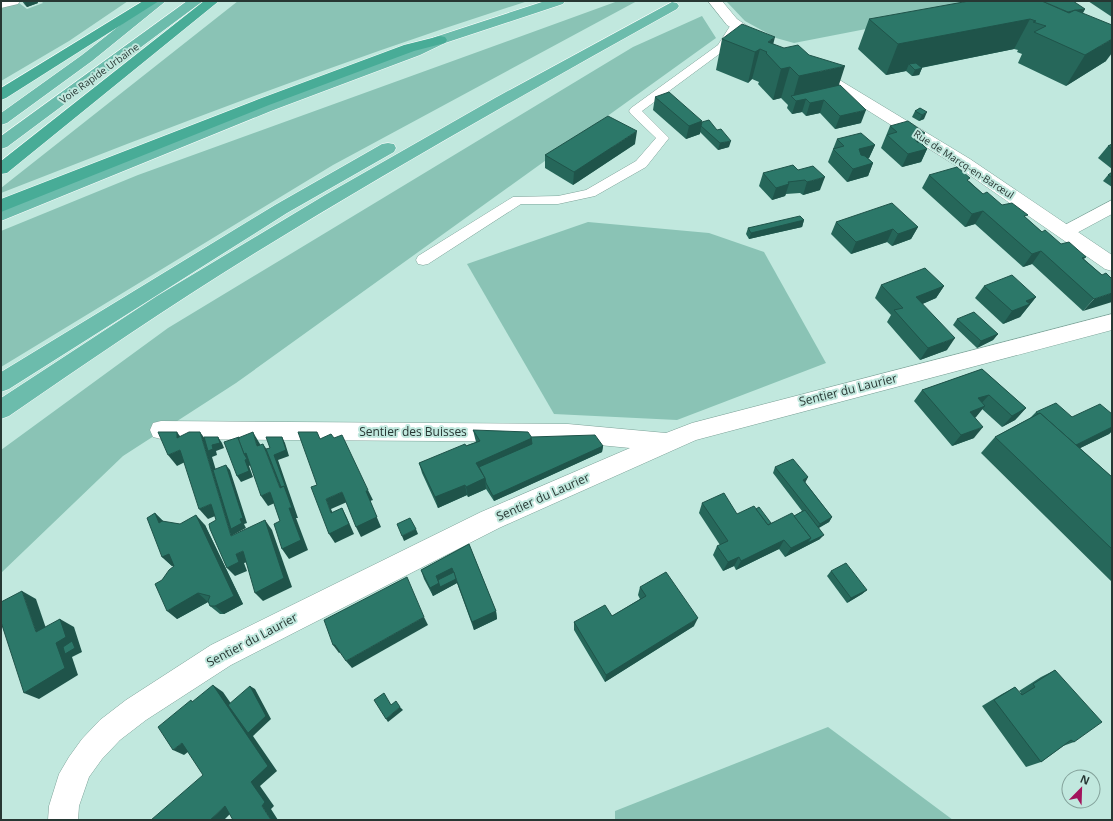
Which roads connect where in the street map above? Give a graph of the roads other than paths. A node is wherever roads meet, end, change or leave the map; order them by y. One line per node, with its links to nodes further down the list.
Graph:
1 (13, 1): 8 (street)
2 (152, 1): 14 (highway)
3 (159, 1): 15 (highway, Voie Rapide Urbaine)
4 (196, 1): 16 (highway, Voie Rapide Urbaine)
5 (212, 1): 17 (highway)
6 (558, 1): 11 (highway)
7 (715, 1): 10 (street)
8 (1, 4)
9 (677, 4): 25 (highway); 26 (highway)
10 (736, 25): 12 (street); 22 (lane)
11 (440, 40): 18 (highway); 20 (highway)
12 (774, 48)
13 (807, 67): 21 (street, Rue de Marcq-en-Barœul)
14 (1, 95)
15 (1, 120)
16 (1, 144)
17 (1, 168)
18 (1, 206)
19 (1112, 206): 21 (street)
20 (1, 215)
21 (1067, 231): 23 (street, Rue de Marcq-en-Barœul)
22 (423, 260)
23 (1112, 264)
24 (1112, 322): 28 (street, Sentier du Laurier)
25 (1, 383)
26 (1, 410)
27 (161, 430): 28 (street, Sentier des Buisses)
28 (665, 442): 29 (street, Sentier du Laurier)
29 (64, 820)

